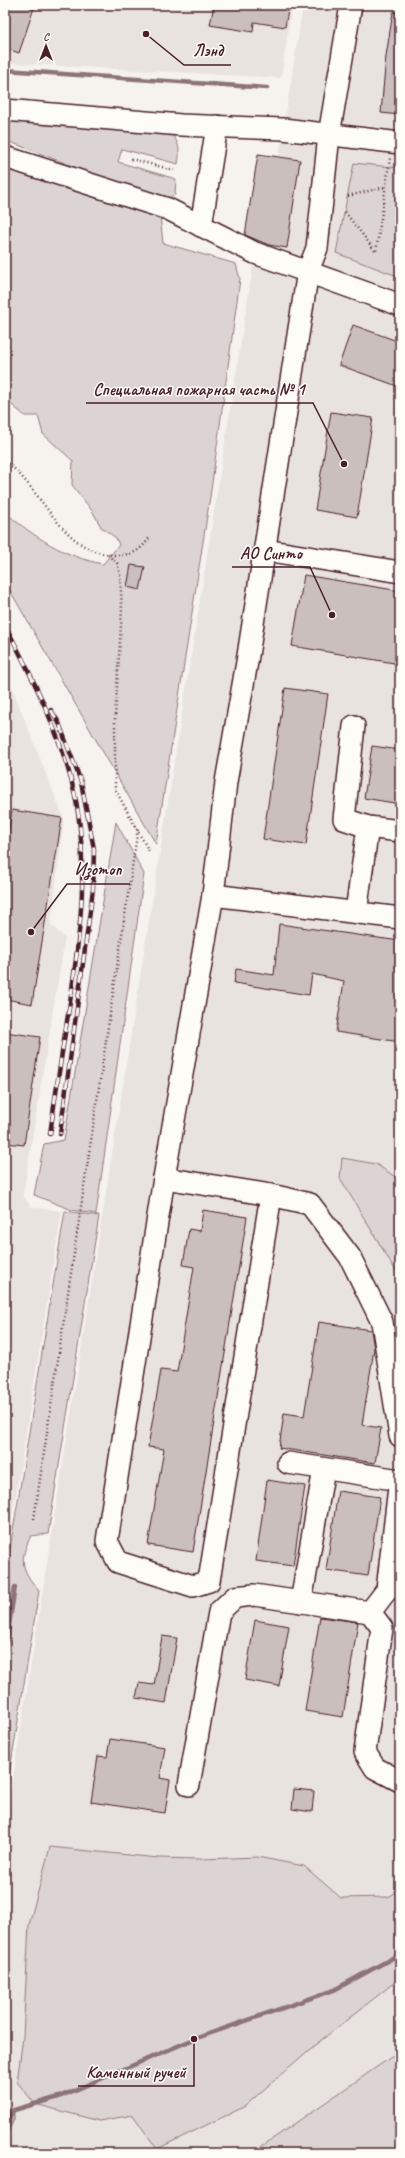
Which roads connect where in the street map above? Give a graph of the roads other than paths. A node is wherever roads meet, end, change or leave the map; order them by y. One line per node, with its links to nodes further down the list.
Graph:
1 (351, 5): 4 (lane)
2 (5, 110): 3 (lane)
3 (217, 126): 4 (lane); 7 (lane)
4 (329, 135): 5 (lane); 8 (lane)
5 (396, 142)
6 (5, 157): 7 (lane)
7 (201, 226): 8 (lane)
8 (308, 271): 9 (lane); 10 (lane)
9 (400, 305)
10 (265, 550): 11 (lane); 15 (lane)
11 (400, 572)
12 (354, 726): 13 (lane)
13 (368, 827): 14 (lane); 16 (lane)
14 (400, 831)
15 (213, 895): 16 (lane); 18 (lane)
16 (356, 912): 17 (lane)
17 (400, 918)
18 (164, 1178): 19 (lane); 19 (lane)
19 (271, 1195): 20 (lane)
20 (400, 1436)
21 (288, 1463): 22 (lane)
22 (324, 1469): 23 (lane); 24 (lane)
23 (400, 1480): 25 (lane)
24 (302, 1602): 25 (lane); 27 (lane)
25 (370, 1612): 26 (lane)
26 (400, 1782)
27 (189, 1785)

